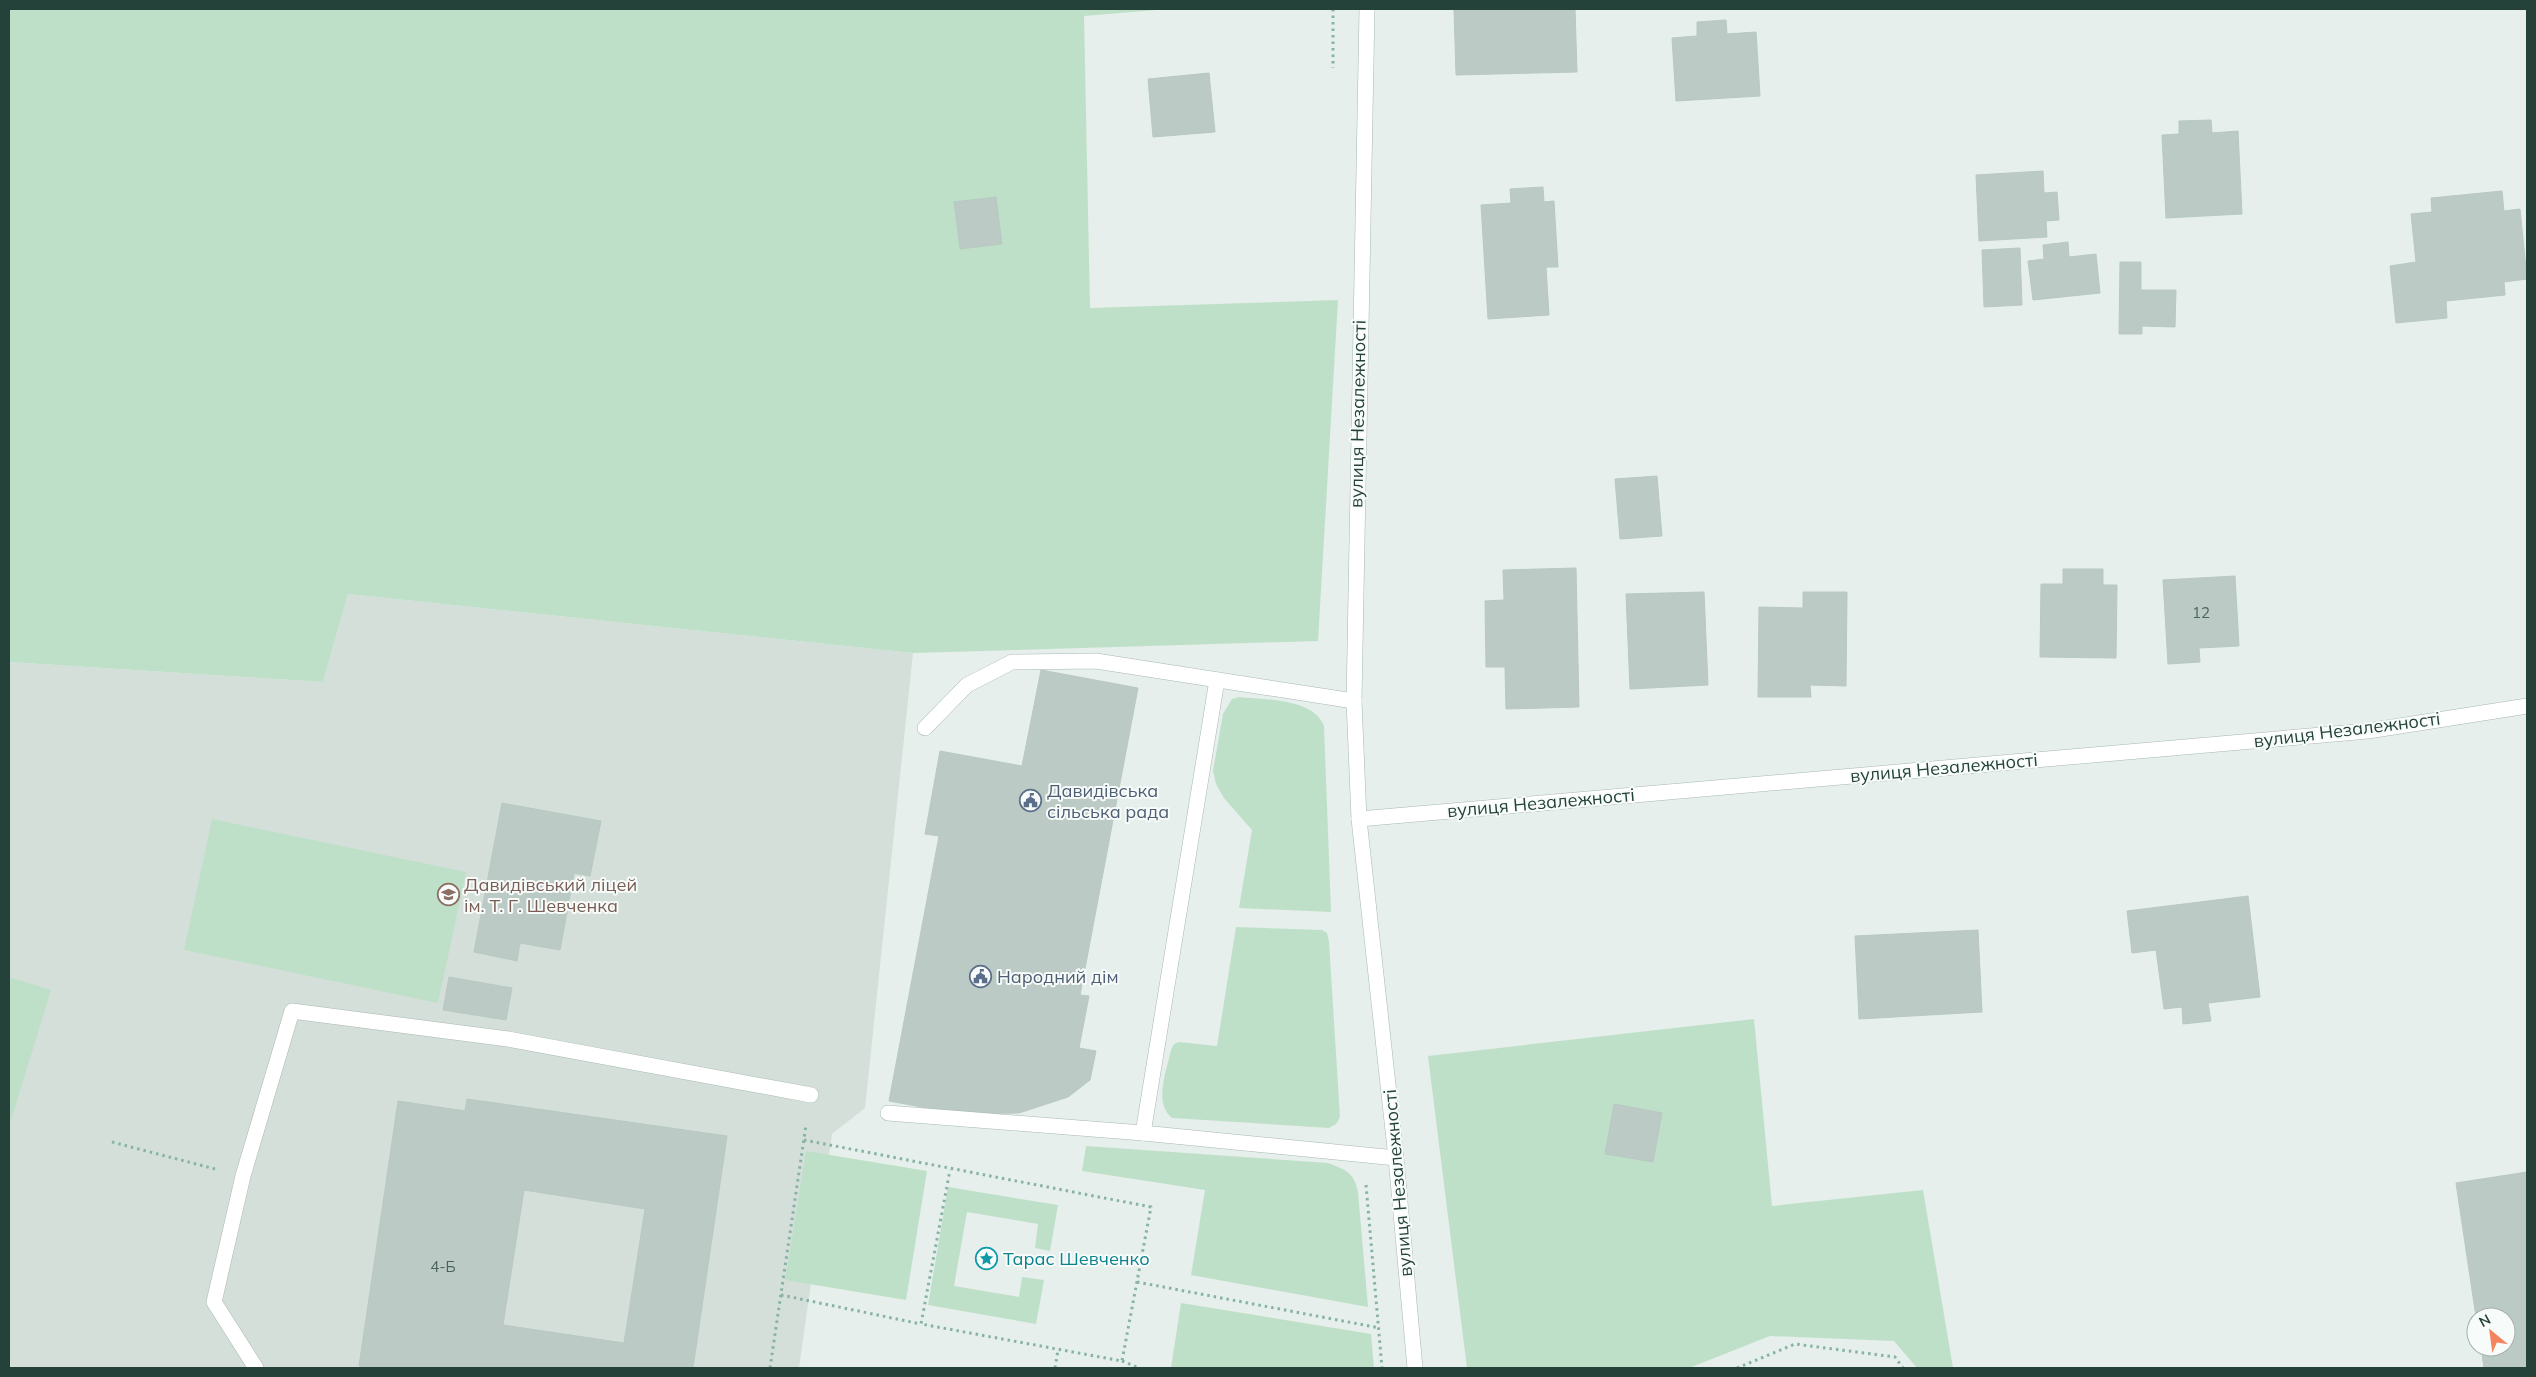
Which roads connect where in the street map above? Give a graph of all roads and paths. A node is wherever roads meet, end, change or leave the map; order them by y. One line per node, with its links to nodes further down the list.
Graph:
1 (1367, 9): 3 (street, вулиця Незалежності)
2 (1217, 680): 3 (street); 5 (street); 9 (street)
3 (1354, 701): 6 (street, вулиця Незалежності)
4 (2527, 706): 6 (street, вулиця Незалежності)
5 (925, 728)
6 (1359, 819): 12 (street, вулиця Незалежності)
7 (811, 1095): 10 (path); 14 (street)
8 (888, 1112): 9 (street)
9 (1143, 1133): 12 (street)
10 (804, 1140): 13 (path); 16 (path)
11 (112, 1142): 14 (path)
12 (1396, 1158): 18 (street, вулиця Незалежності)
13 (950, 1170): 15 (path); 17 (path)
14 (243, 1176): 21 (street)
15 (1137, 1282): 18 (path); 20 (path)
16 (781, 1295): 17 (path); 22 (path)
17 (921, 1324): 19 (path)
18 (1412, 1334): 25 (street, вулиця Незалежності)
19 (1058, 1350): 20 (path); 23 (path)
20 (1122, 1361): 24 (path)
21 (256, 1368)
22 (770, 1368)
23 (1055, 1368)
24 (1139, 1368)
25 (1415, 1368)
26 (1737, 1368): 27 (path)
27 (1903, 1368)

